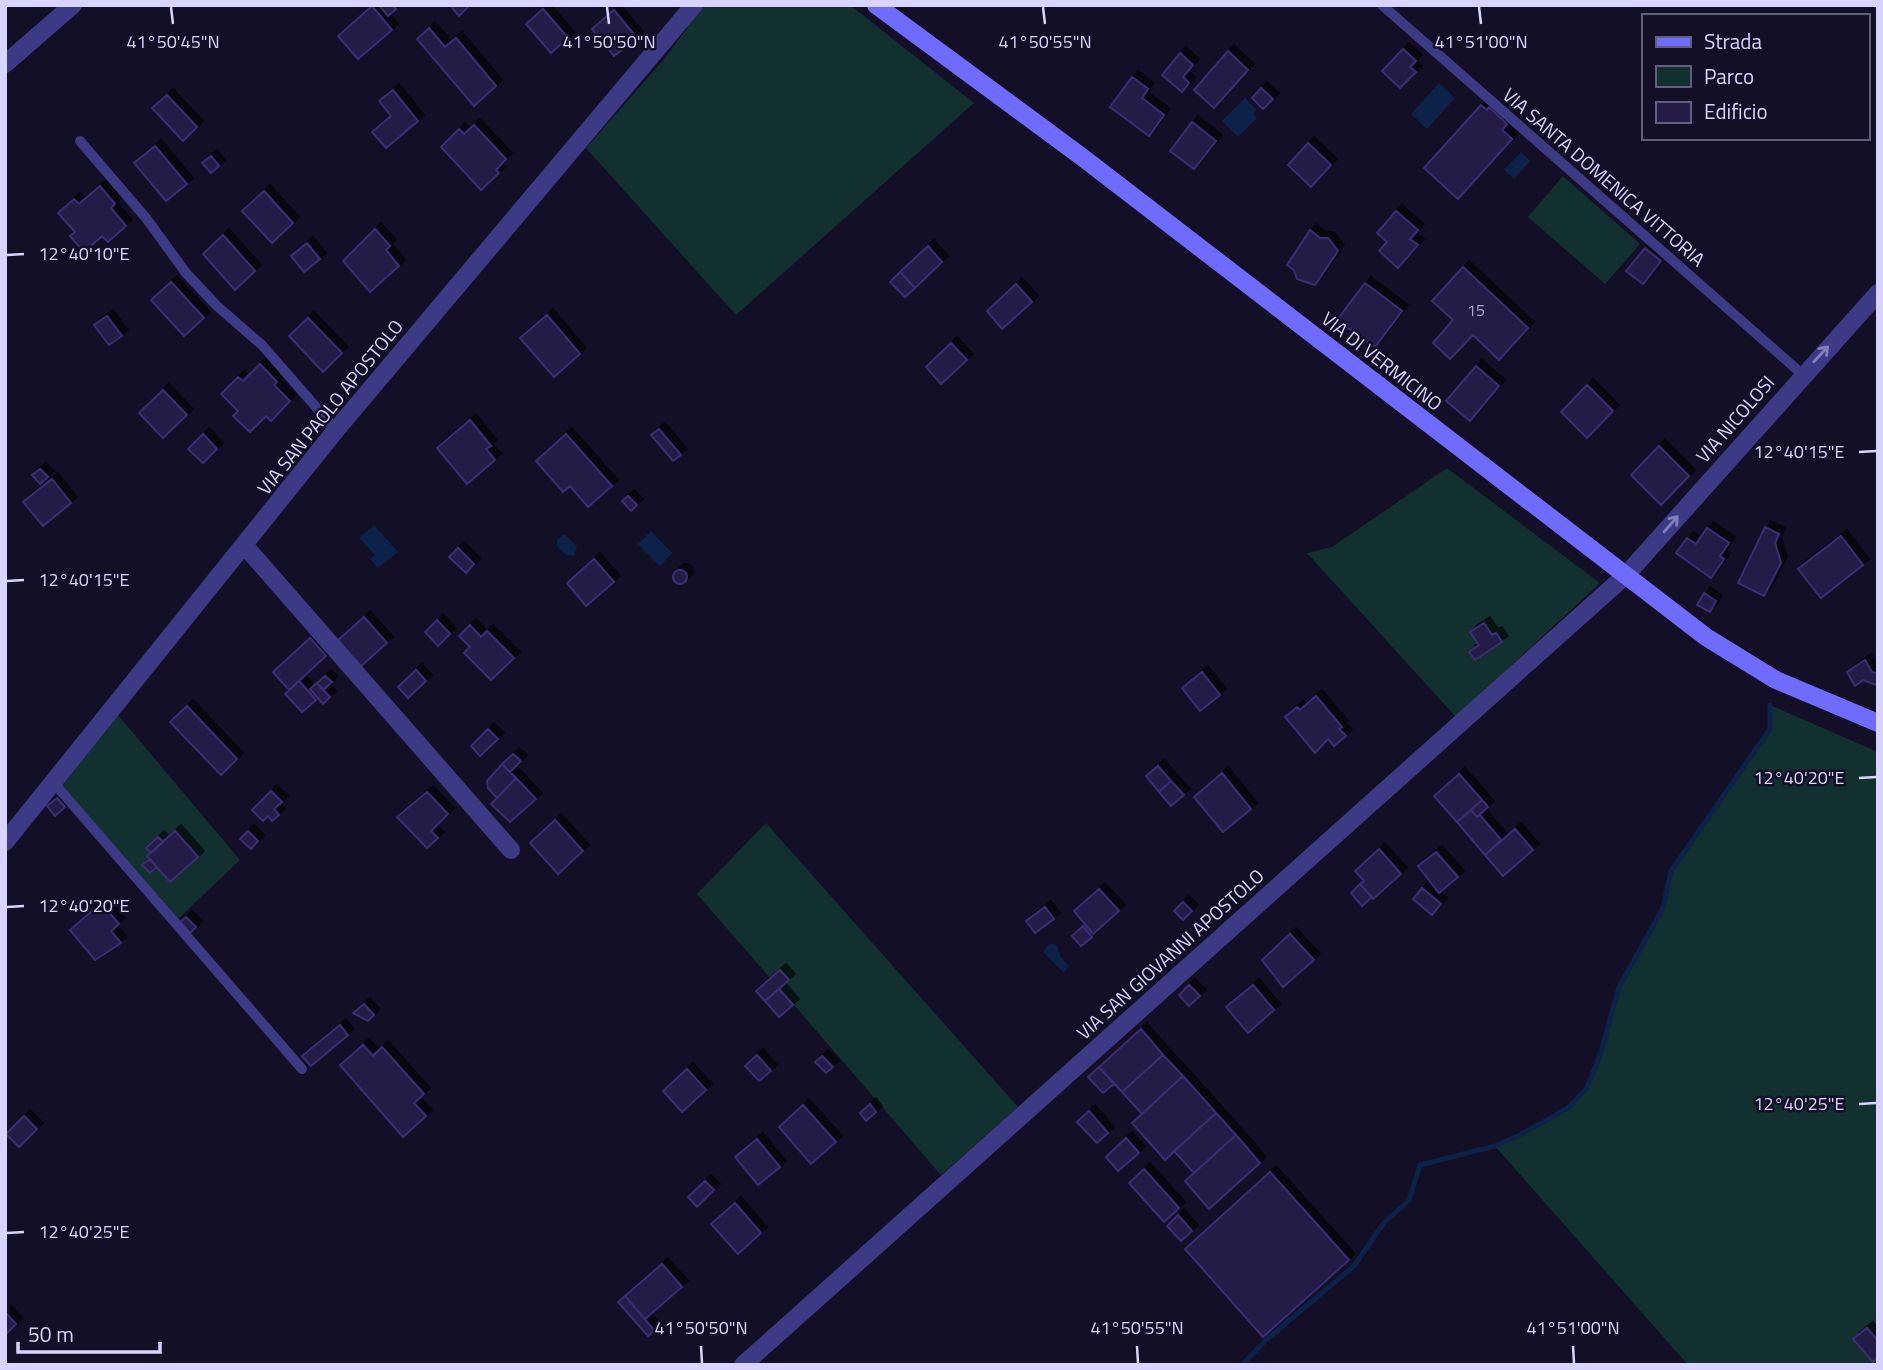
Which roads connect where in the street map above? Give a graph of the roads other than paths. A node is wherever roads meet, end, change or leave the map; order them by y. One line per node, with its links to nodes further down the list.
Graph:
1 (73, 5): 5 (street)
2 (694, 5): 9 (street, VIA SAN PAOLO APOSTOLO)
3 (876, 5): 11 (main road, VIA DI VERMICINO)
4 (1382, 5): 8 (lane, VIA SANTA DOMENICA VITTORIA)
5 (5, 64)
6 (80, 141): 9 (lane)
7 (1878, 293): 8 (street, VIA NICOLOSI, one-way to 7)
8 (1802, 374): 11 (street, VIA NICOLOSI, one-way to 8)
9 (336, 430): 10 (street, VIA SAN PAOLO APOSTOLO)
10 (244, 545): 13 (street, VIA SAN PAOLO APOSTOLO); 15 (street)
11 (1626, 575): 12 (main road, VIA DI VERMICINO); 17 (street, VIA SAN GIOVANNI APOSTOLO)
12 (1878, 723)
13 (53, 782): 14 (street, VIA SAN PAOLO APOSTOLO); 16 (lane)
14 (5, 842)
15 (511, 850)
16 (302, 1069)
17 (743, 1365)

